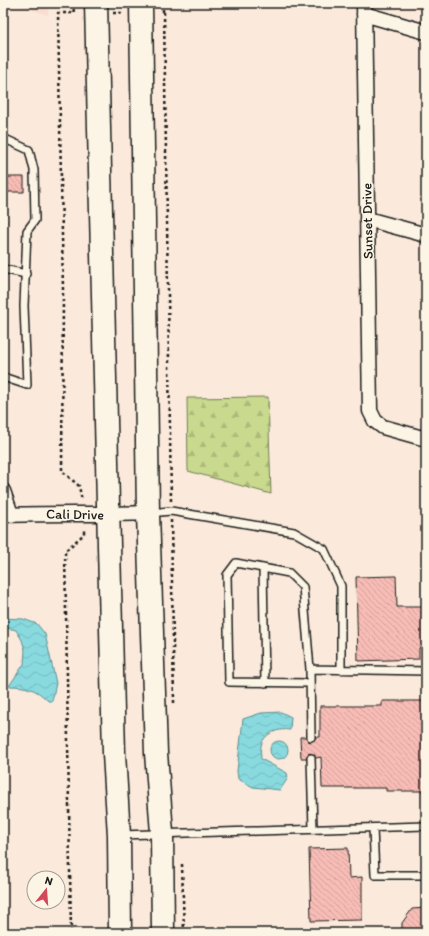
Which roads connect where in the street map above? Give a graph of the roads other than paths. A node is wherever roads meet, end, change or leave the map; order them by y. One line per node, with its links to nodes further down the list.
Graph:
1 (96, 3): 15 (main road)
2 (141, 3): 13 (main road)
3 (364, 9): 4 (street); 6 (street, Sunset Drive)
4 (426, 32)
5 (3, 138): 9 (lane)
6 (367, 219): 7 (street); 11 (street, Sunset Drive)
7 (426, 235)
8 (3, 269): 9 (lane)
9 (26, 274): 10 (lane)
10 (3, 377)
11 (426, 439)
12 (3, 491): 14 (street)
13 (148, 513): 15 (street, Cali Drive); 18 (lane); 27 (main road)
14 (7, 514): 15 (street, Cali Drive)
15 (109, 515): 28 (main road)
16 (263, 568): 17 (lane); 20 (lane); 20 (lane)
17 (310, 670): 18 (lane); 21 (lane)
18 (341, 670): 19 (lane)
19 (426, 671)
20 (265, 683): 21 (lane)
21 (310, 683): 22 (lane)
22 (311, 737)
23 (311, 758): 26 (lane)
24 (426, 826): 25 (lane)
25 (373, 828): 26 (lane); 29 (lane)
26 (313, 829): 27 (lane)
27 (162, 833): 28 (lane); 31 (main road)
28 (120, 835): 30 (main road)
29 (426, 875)
30 (120, 933)
31 (163, 933)

